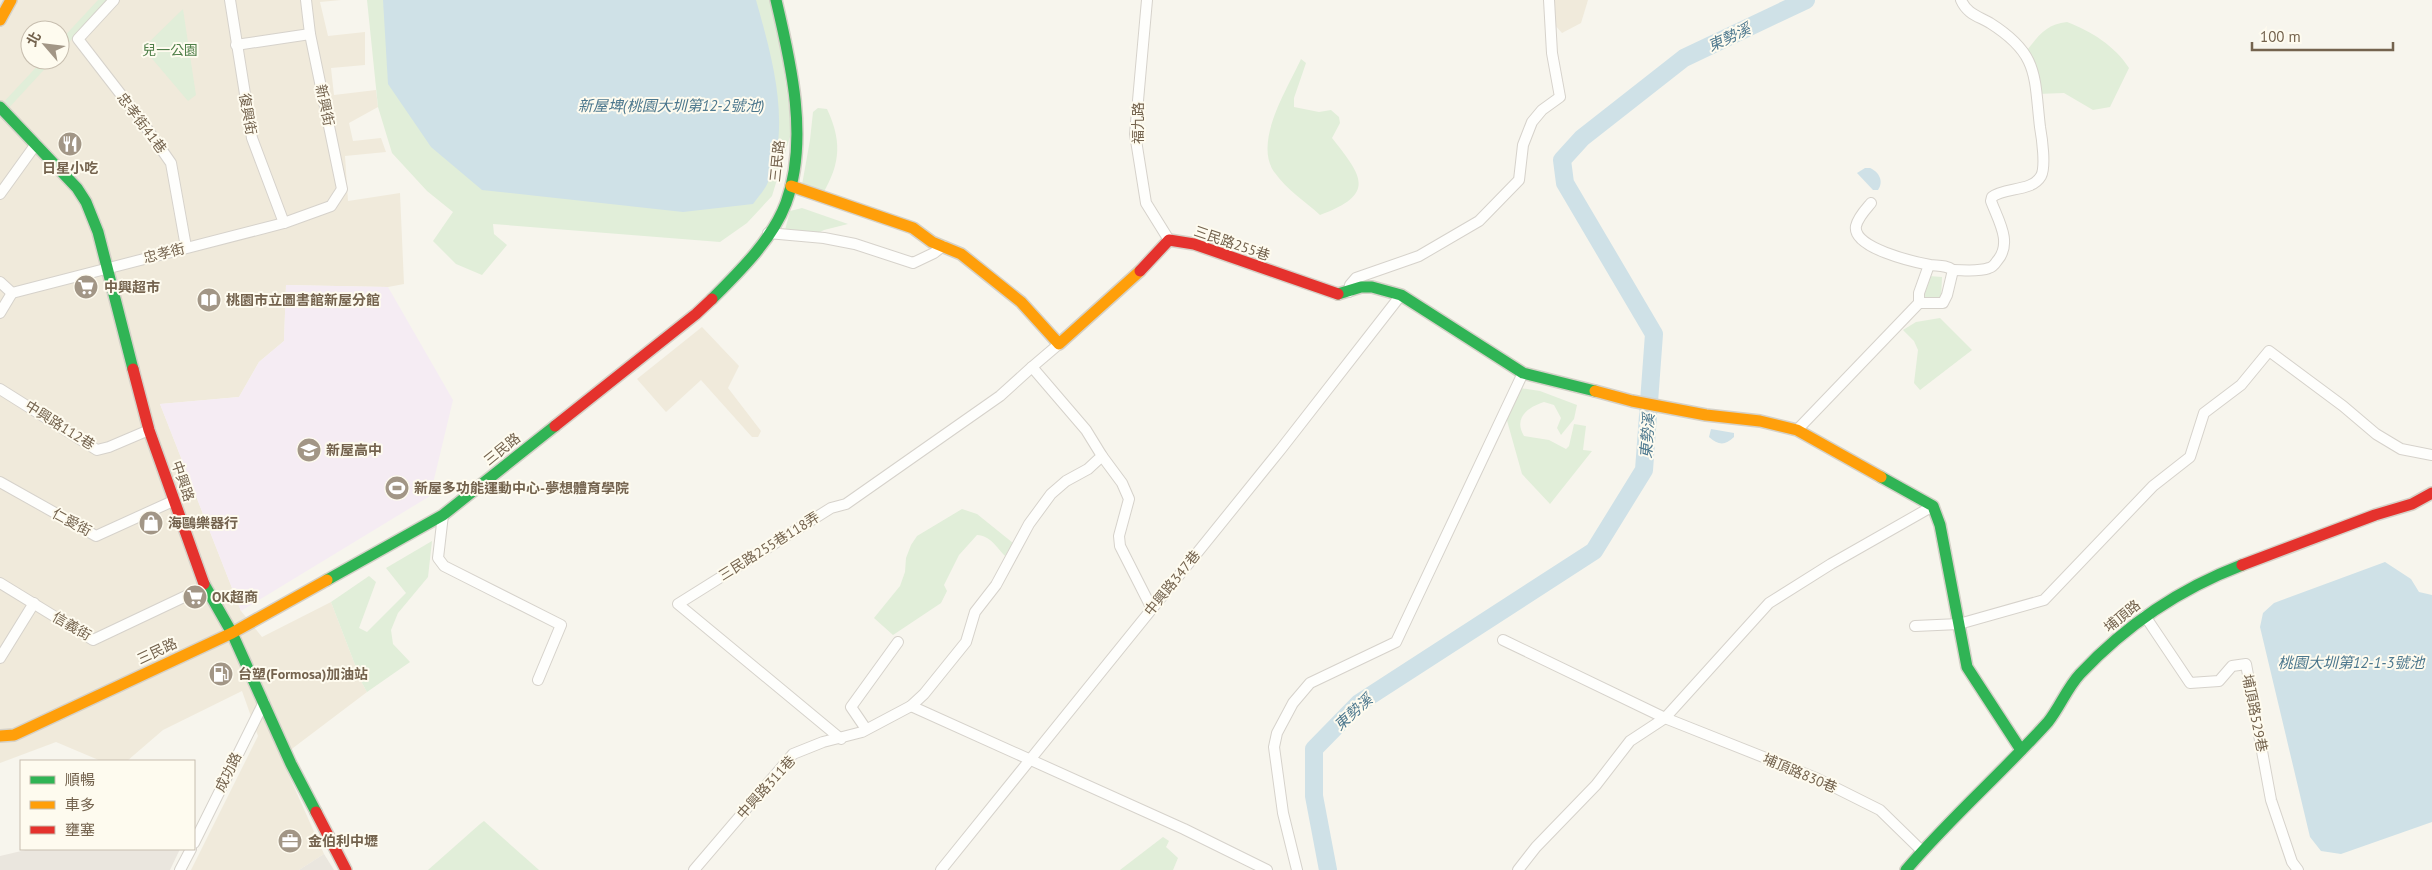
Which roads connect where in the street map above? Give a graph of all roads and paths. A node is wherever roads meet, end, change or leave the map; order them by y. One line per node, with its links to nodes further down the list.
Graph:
1 (10, 0): 9 (street)
2 (114, 0): 22 (street, 忠孝街41巷)
3 (230, 0): 11 (street, 復興街)
4 (306, 0): 10 (street, 新興街)
5 (776, 0): 14 (street, 三民路)
6 (1148, 0): 20 (street, 福九路)
7 (1549, 0): 27 (street)
8 (1961, 0): 25 (street)
9 (0, 20)
10 (310, 34): 11 (street); 17 (street, 新興街)
11 (236, 46): 18 (street, 復興街)
12 (0, 108): 13 (street, 中興路)
13 (36, 144): 15 (street); 24 (street, 中興路)
14 (791, 186): 19 (street, 三民路); 21 (street)
15 (0, 194)
16 (1871, 203): 23 (street)
17 (331, 206): 18 (street, 忠孝街)
18 (284, 223): 22 (street, 忠孝街)
19 (768, 233): 21 (street); 44 (street, 三民路)
20 (1169, 240): 27 (street, 三民路255巷); 32 (street)
21 (943, 246): 32 (street)
22 (186, 247): 24 (street, 忠孝街)
23 (1930, 265): 25 (street); 30 (street)
24 (107, 267): 28 (street, 忠孝街); 36 (street, 中興路)
25 (1953, 270): 30 (street)
26 (0, 282): 28 (street)
27 (1349, 292): 29 (street, 三民路255巷)
28 (12, 293): 31 (street)
29 (1401, 296): 34 (street, 三民路255巷); 48 (street, 中興路347巷)
30 (1919, 303): 37 (street)
31 (0, 313)
32 (1059, 344): 33 (street)
33 (1032, 367): 39 (street); 62 (street, 三民路255巷118弄)
34 (1523, 373): 37 (street, 三民路255巷); 73 (street)
35 (0, 389): 36 (street, 中興路112巷)
36 (149, 430): 42 (street, 中興路)
37 (1797, 430): 43 (street, 三民路255巷)
38 (2432, 455): 50 (street)
39 (1102, 456): 48 (street); 58 (street, 中興路311巷)
40 (0, 482): 42 (street, 仁愛街)
41 (2432, 493): 49 (street, 埔頂路)
42 (173, 501): 46 (street, 中興路)
43 (1933, 506): 50 (street); 59 (street)
44 (443, 515): 52 (street, 三民路); 56 (street)
45 (0, 583): 47 (street, 信義街)
46 (205, 588): 47 (street, 信義街); 52 (street, 中興路)
47 (34, 603): 55 (street)
48 (1152, 608): 64 (street, 中興路347巷)
49 (2145, 616): 63 (street, 埔頂路); 76 (street, 埔頂路529巷)
50 (1959, 624): 51 (street); 63 (street)
51 (1915, 626)
52 (232, 633): 57 (street, 中興路); 61 (street, 三民路)
53 (1503, 640): 59 (street, 埔頂路830巷)
54 (898, 642): 60 (street)
55 (0, 658)
56 (538, 680)
57 (264, 702): 65 (street, 成功路); 69 (street, 中興路)
58 (911, 706): 60 (street, 中興路311巷); 64 (street)
59 (1665, 718): 67 (street, 埔頂路830巷); 74 (street)
60 (866, 729): 62 (street, 中興路311巷)
61 (0, 736)
62 (840, 739): 70 (street, 中興路311巷)
63 (2021, 750): 67 (street, 埔頂路)
64 (1031, 759): 71 (street, 中興路347巷); 72 (street)
65 (195, 841)
66 (190, 850): 68 (street)
67 (1922, 850): 75 (street, 埔頂路)
68 (180, 870)
69 (346, 870)
70 (694, 870)
71 (941, 870)
72 (1267, 870)
73 (1297, 870)
74 (1518, 870)
75 (1906, 870)
76 (2298, 870)

